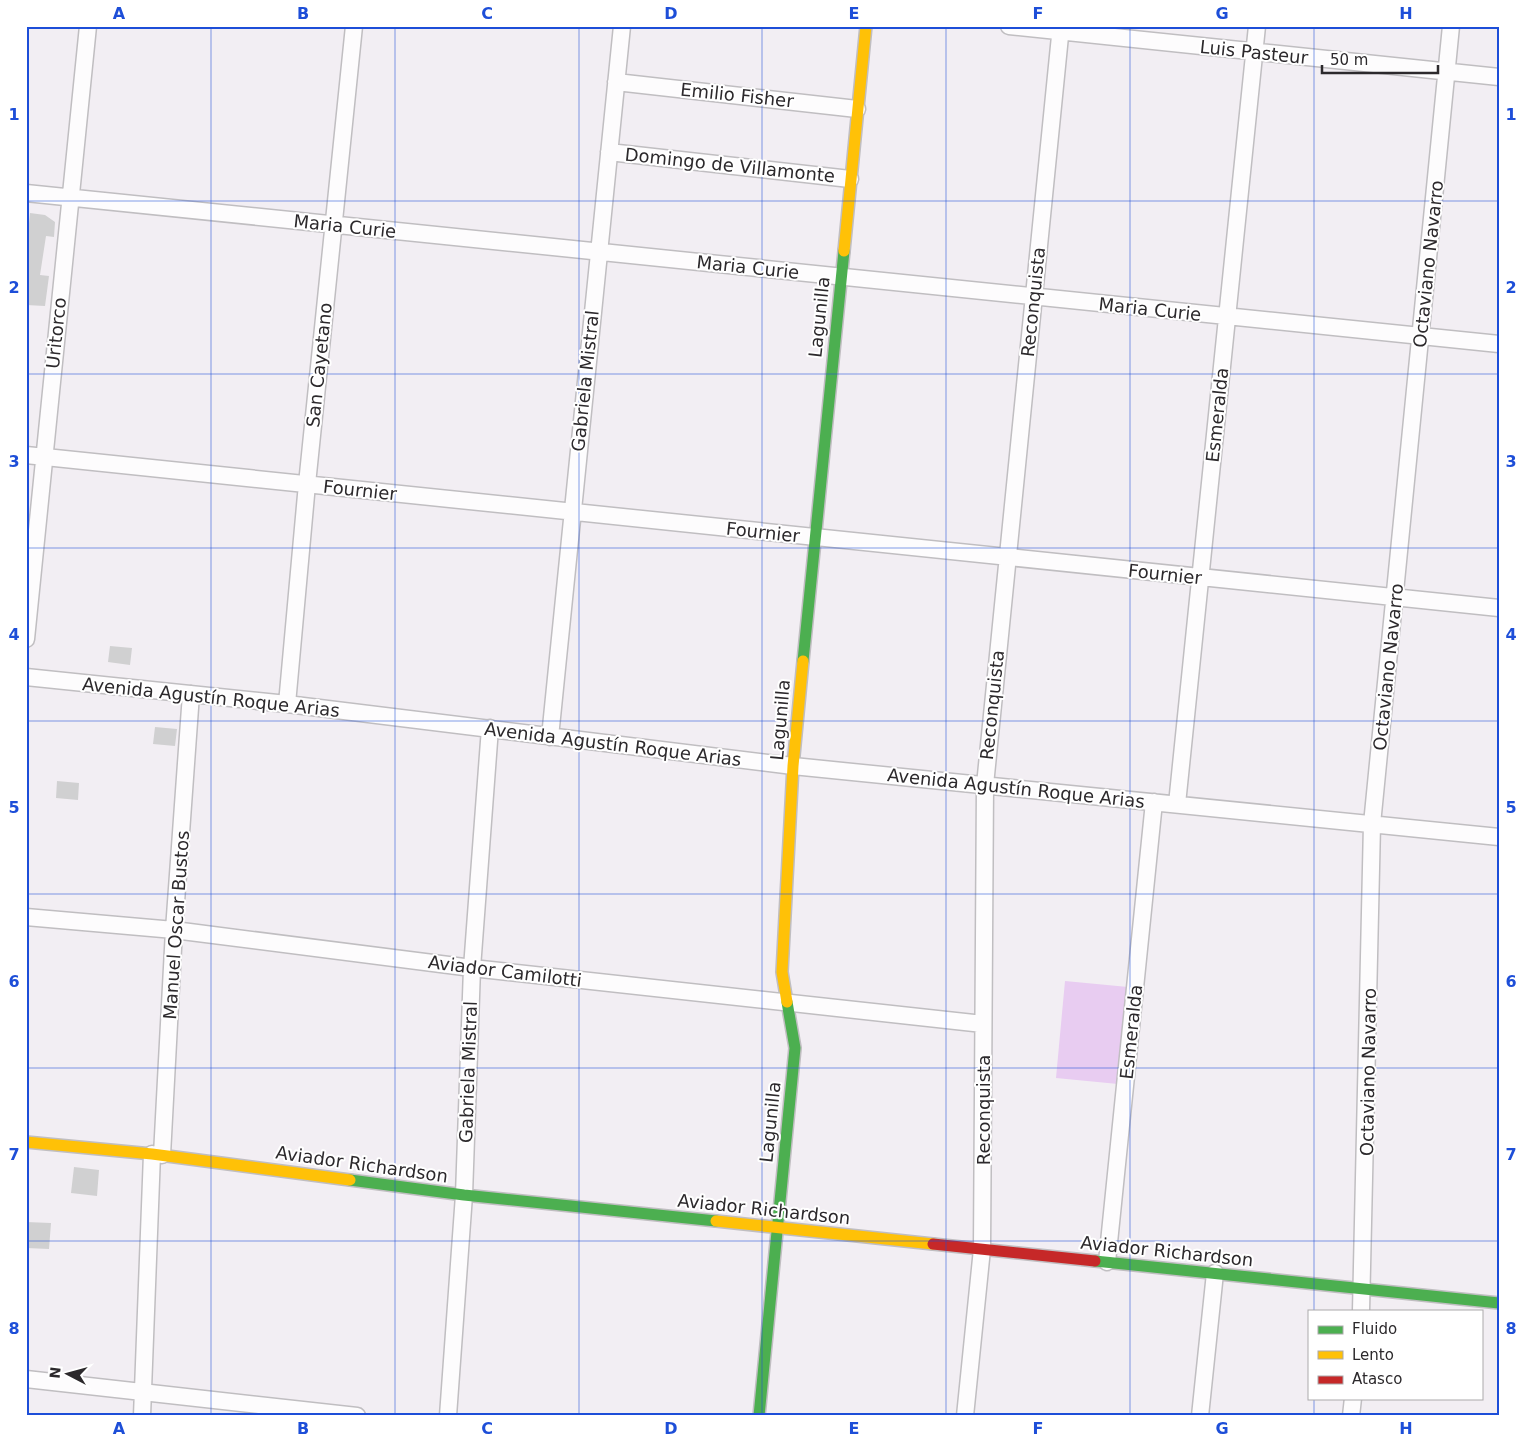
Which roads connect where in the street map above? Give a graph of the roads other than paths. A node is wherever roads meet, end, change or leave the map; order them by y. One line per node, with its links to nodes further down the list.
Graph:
1 (88, 26): 17 (street, Uritorco)
2 (354, 26): 18 (street, San Cayetano)
3 (622, 26): 12 (street, Gabriela Mistral)
4 (866, 26): 13 (street, Lagunilla)
5 (1008, 26): 8 (street, Luis Pasteur)
6 (1257, 26): 9 (street, Esmeralda)
7 (1451, 26): 10 (street, Octaviano Navarro)
8 (1061, 29): 9 (street, Luis Pasteur); 21 (street, Reconquista)
9 (1254, 52): 10 (street, Luis Pasteur); 22 (street, Esmeralda)
10 (1447, 71): 11 (street, Luis Pasteur); 23 (street, Octaviano Navarro)
11 (1499, 77)
12 (616, 82): 13 (street, Emilio Fisher); 14 (street, Gabriela Mistral)
13 (857, 109): 15 (street, Lagunilla)
14 (609, 152): 15 (street, Domingo de Villamonte); 19 (street, Gabriela Mistral)
15 (850, 179): 20 (street, Lagunilla)
16 (26, 193): 17 (street, Maria Curie)
17 (70, 198): 18 (street, Maria Curie); 26 (street, Uritorco)
18 (333, 225): 19 (street, Maria Curie); 27 (street, San Cayetano)
19 (599, 252): 20 (street, Maria Curie); 28 (street, Gabriela Mistral)
20 (840, 277): 21 (street, Maria Curie); 29 (street, Lagunilla)
21 (1033, 296): 22 (street, Maria Curie); 30 (street, Reconquista)
22 (1227, 317): 23 (street, Maria Curie); 31 (street, Esmeralda)
23 (1421, 336): 24 (street, Maria Curie); 32 (street, Octaviano Navarro)
24 (1499, 344)
25 (26, 455): 26 (street, Fournier)
26 (44, 457): 27 (street, Fournier); 34 (street, Uritorco)
27 (307, 484): 28 (street, Fournier); 37 (street, San Cayetano)
28 (572, 512): 29 (street, Fournier); 39 (street, Gabriela Mistral)
29 (814, 537): 30 (street, Fournier); 40 (street, Lagunilla)
30 (1007, 557): 31 (street, Fournier); 41 (street, Reconquista)
31 (1201, 577): 32 (street, Fournier); 43 (street, Esmeralda)
32 (1394, 598): 33 (street, Fournier); 44 (street, Octaviano Navarro)
33 (1499, 608)
34 (26, 639)
35 (26, 677): 36 (street, Avenida Agustín Roque Arias)
36 (191, 694): 37 (street, Avenida Agustín Roque Arias); 47 (street, Manuel Oscar Bustos)
37 (287, 704): 38 (street, Avenida Agustín Roque Arias)
38 (490, 728): 39 (street, Avenida Agustín Roque Arias); 48 (street, Gabriela Mistral)
39 (550, 737): 40 (street, Avenida Agustín Roque Arias)
40 (793, 766): 41 (street, Avenida Agustín Roque Arias); 49 (street, Lagunilla)
41 (985, 785): 42 (street, Avenida Agustín Roque Arias); 50 (street, Reconquista)
42 (1154, 802): 43 (street, Avenida Agustín Roque Arias); 56 (street, Esmeralda)
43 (1177, 804): 44 (street, Avenida Agustín Roque Arias)
44 (1372, 824): 45 (street, Avenida Agustín Roque Arias); 58 (street, Octaviano Navarro)
45 (1499, 837)
46 (26, 916): 47 (street, Aviador Camilotti)
47 (174, 930): 48 (street, Aviador Camilotti); 52 (street, Manuel Oscar Bustos)
48 (472, 968): 49 (street, Aviador Camilotti); 53 (street, Gabriela Mistral)
49 (788, 1003): 50 (street, Aviador Camilotti); 54 (street, Lagunilla)
50 (983, 1024): 55 (street, Reconquista)
51 (26, 1142): 52 (street, Aviador Richardson)
52 (157, 1155): 53 (street, Aviador Richardson); 62 (street, Manuel Oscar Bustos)
53 (464, 1195): 54 (street, Aviador Richardson); 66 (street, Gabriela Mistral)
54 (778, 1228): 55 (street, Aviador Richardson); 67 (street, Lagunilla)
55 (982, 1249): 56 (street, Aviador Richardson); 68 (street, Reconquista)
56 (1107, 1262): 57 (street, Aviador Richardson)
57 (1215, 1273): 58 (street, Aviador Richardson); 69 (street)
58 (1364, 1289): 59 (street, Aviador Richardson); 60 (street, Octaviano Navarro)
59 (1499, 1303)
60 (1361, 1310)
61 (26, 1379): 62 (street)
62 (143, 1392): 64 (street, Manuel Oscar Bustos); 65 (street)
63 (1353, 1400): 70 (street)
64 (142, 1416)
65 (357, 1416)
66 (448, 1416)
67 (759, 1416)
68 (965, 1416)
69 (1200, 1416)
70 (1351, 1416)

